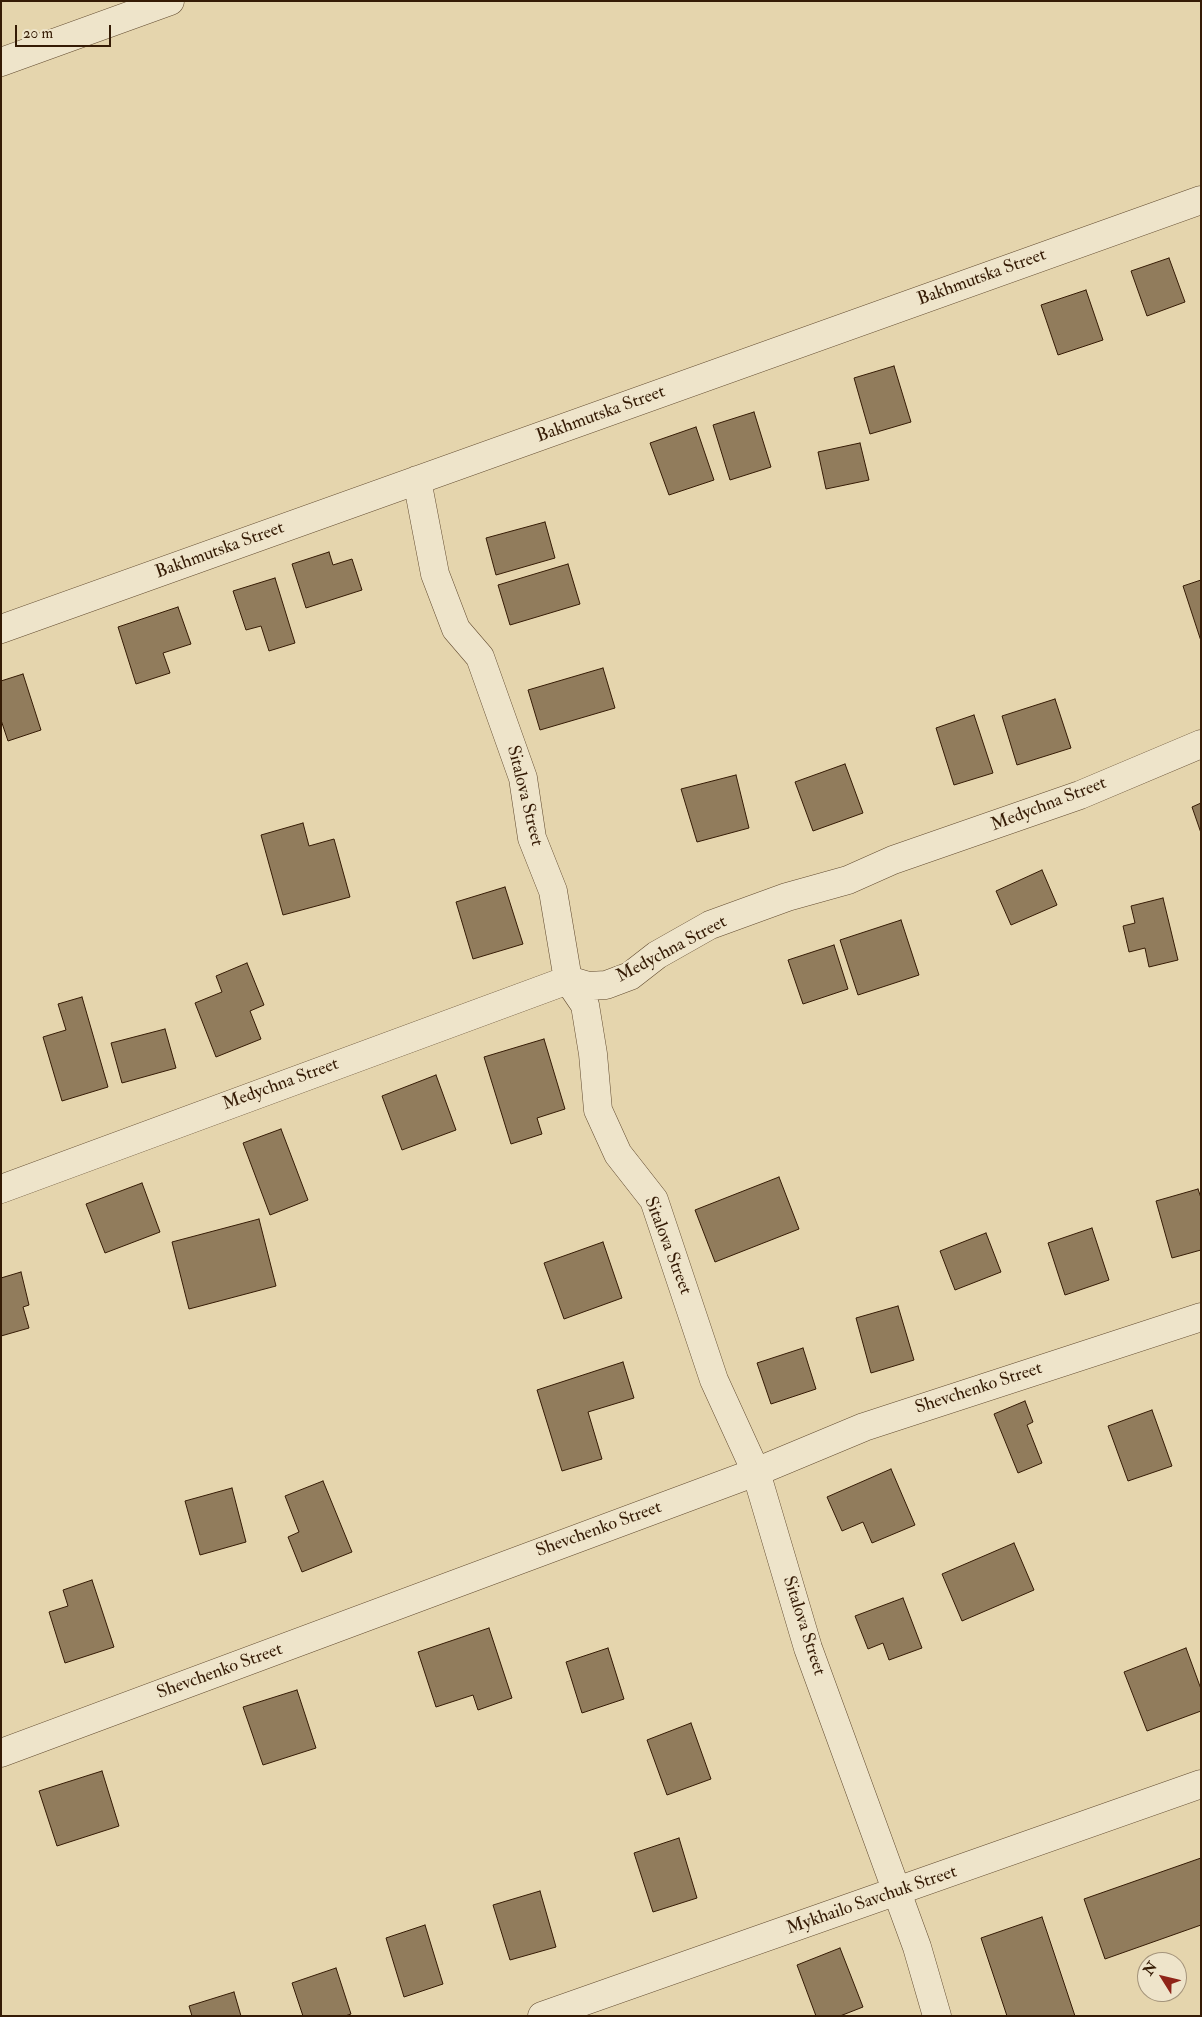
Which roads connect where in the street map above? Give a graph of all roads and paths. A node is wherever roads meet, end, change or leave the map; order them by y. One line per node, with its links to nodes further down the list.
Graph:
1 (170, 1): 2 (street)
2 (1, 62)
3 (1201, 200): 4 (street, Bakhmutska Street)
4 (417, 480): 5 (street, Bakhmutska Street); 7 (street, Sitalova Street)
5 (1, 629)
6 (1201, 744): 7 (street, Medychna Street)
7 (568, 980): 8 (street, Medychna Street); 10 (street, Sitalova Street)
8 (1, 1189)
9 (1201, 1316): 10 (street, Shevchenko Street)
10 (756, 1472): 11 (street, Shevchenko Street); 13 (street, Sitalova Street)
11 (1, 1753)
12 (1201, 1784): 13 (street, Mykhailo Savchuk Street)
13 (898, 1892): 14 (street, Mykhailo Savchuk Street); 15 (street, Sitalova Street)
14 (542, 2016)
15 (937, 2016)

